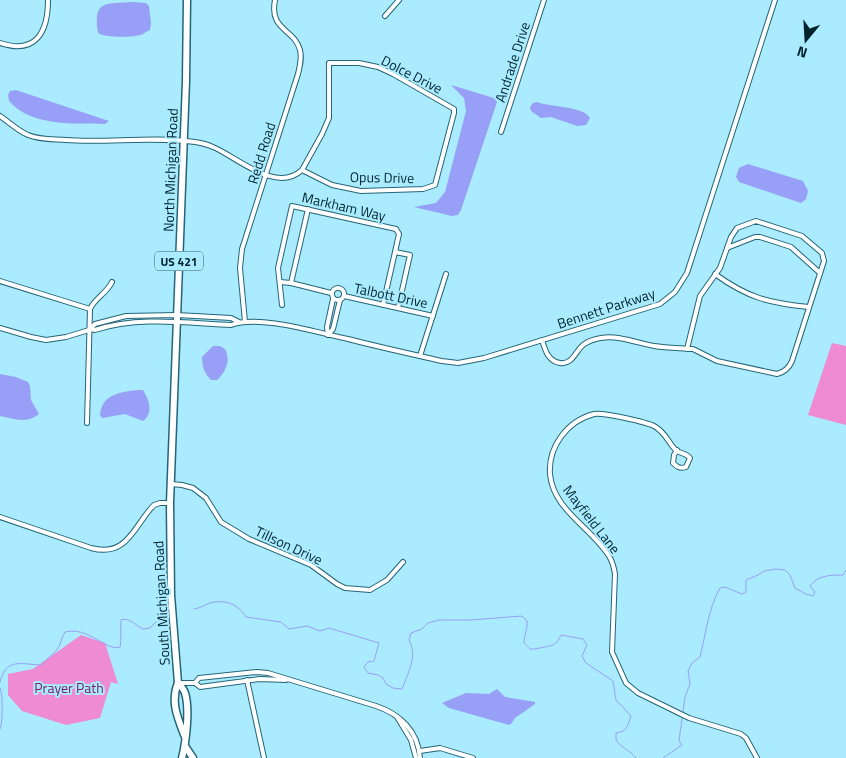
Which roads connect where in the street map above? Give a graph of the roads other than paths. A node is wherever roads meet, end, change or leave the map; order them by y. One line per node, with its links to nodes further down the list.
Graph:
1 (48, 0): 8 (street)
2 (187, 0): 11 (main road, North Michigan Road / US 421)
3 (275, 0): 13 (street, Redd Road)
4 (399, 0): 7 (street)
5 (544, 0): 10 (street, Andrade Drive)
6 (775, 0): 42 (street, Bennett Parkway)
7 (385, 16)
8 (0, 43)
9 (0, 116): 11 (street)
10 (501, 132)
11 (184, 141): 13 (street); 34 (main road, North Michigan Road / US 421)
12 (302, 170): 13 (street); 14 (street, Opus Drive); 14 (street, Dolce Drive)
13 (266, 174): 37 (street, Redd Road)
14 (435, 185)
15 (308, 209): 17 (street, Markham Way); 23 (street, Markham Way); 24 (street)
16 (728, 248): 18 (street); 18 (street); 20 (street)
17 (395, 252): 30 (street); 32 (street)
18 (820, 273): 31 (street)
19 (446, 274): 35 (street)
20 (715, 274): 31 (street); 43 (street)
21 (0, 281): 33 (street)
22 (112, 282): 33 (street)
23 (280, 282): 24 (street, Talbott Drive); 29 (street)
24 (291, 283): 25 (street, Talbott Drive)
25 (331, 293): 26 (street, Talbott Drive); 27 (street, Talbott Drive)
26 (344, 296): 28 (street, Talbott Drive); 30 (street, Talbott Drive)
27 (333, 299): 28 (street, Talbott Drive); 41 (street)
28 (340, 300): 41 (street)
29 (282, 304)
30 (383, 305): 32 (street, Talbott Drive)
31 (809, 307): 43 (street)
32 (398, 308): 35 (street, Talbott Drive)
33 (90, 310): 40 (street)
34 (177, 315): 36 (street, Bennett Parkway); 38 (main road, North Michigan Road / US 421); 40 (street, Bennett Parkway)
35 (433, 316): 44 (street)
36 (238, 322): 37 (street, Bennett Parkway); 38 (street, Bennett Parkway)
37 (245, 322): 41 (street, Bennett Parkway)
38 (176, 323): 40 (street, Bennett Parkway); 47 (main road, North Michigan Road / US 421)
39 (0, 328): 40 (street)
40 (90, 329): 45 (street)
41 (328, 335): 44 (street, Bennett Parkway)
42 (542, 340): 43 (street); 44 (street, Bennett Parkway)
43 (688, 349)
44 (420, 356)
45 (87, 423)
46 (677, 450): 46 (street, Mayfield Lane); 67 (street, Mayfield Lane)
47 (170, 484): 48 (main road, North Michigan Road / US 421); 51 (street, Tillson Drive)
48 (170, 503): 49 (street); 50 (main road, North Michigan Road / US 421)
49 (0, 517)
50 (170, 521): 55 (main road, South Michigan Road / US 421)
51 (403, 562)
52 (246, 673): 53 (street); 54 (street); 56 (street)
53 (247, 680): 54 (street); 56 (street); 63 (street)
54 (288, 680): 57 (street)
55 (178, 683): 56 (street); 58 (main road, South Michigan Road / US 421); 58 (main road, South Michigan Road / US 421)
56 (195, 683)
57 (396, 715): 60 (street); 64 (street)
58 (184, 738): 59 (main road, South Michigan Road / US 421)
59 (185, 746): 61 (main road, South Michigan Road / US 421); 62 (main road)
60 (420, 751): 65 (street); 66 (street)
61 (182, 758)
62 (193, 758)
63 (264, 758)
64 (416, 758)
65 (420, 758)
66 (473, 758)
67 (757, 758)

